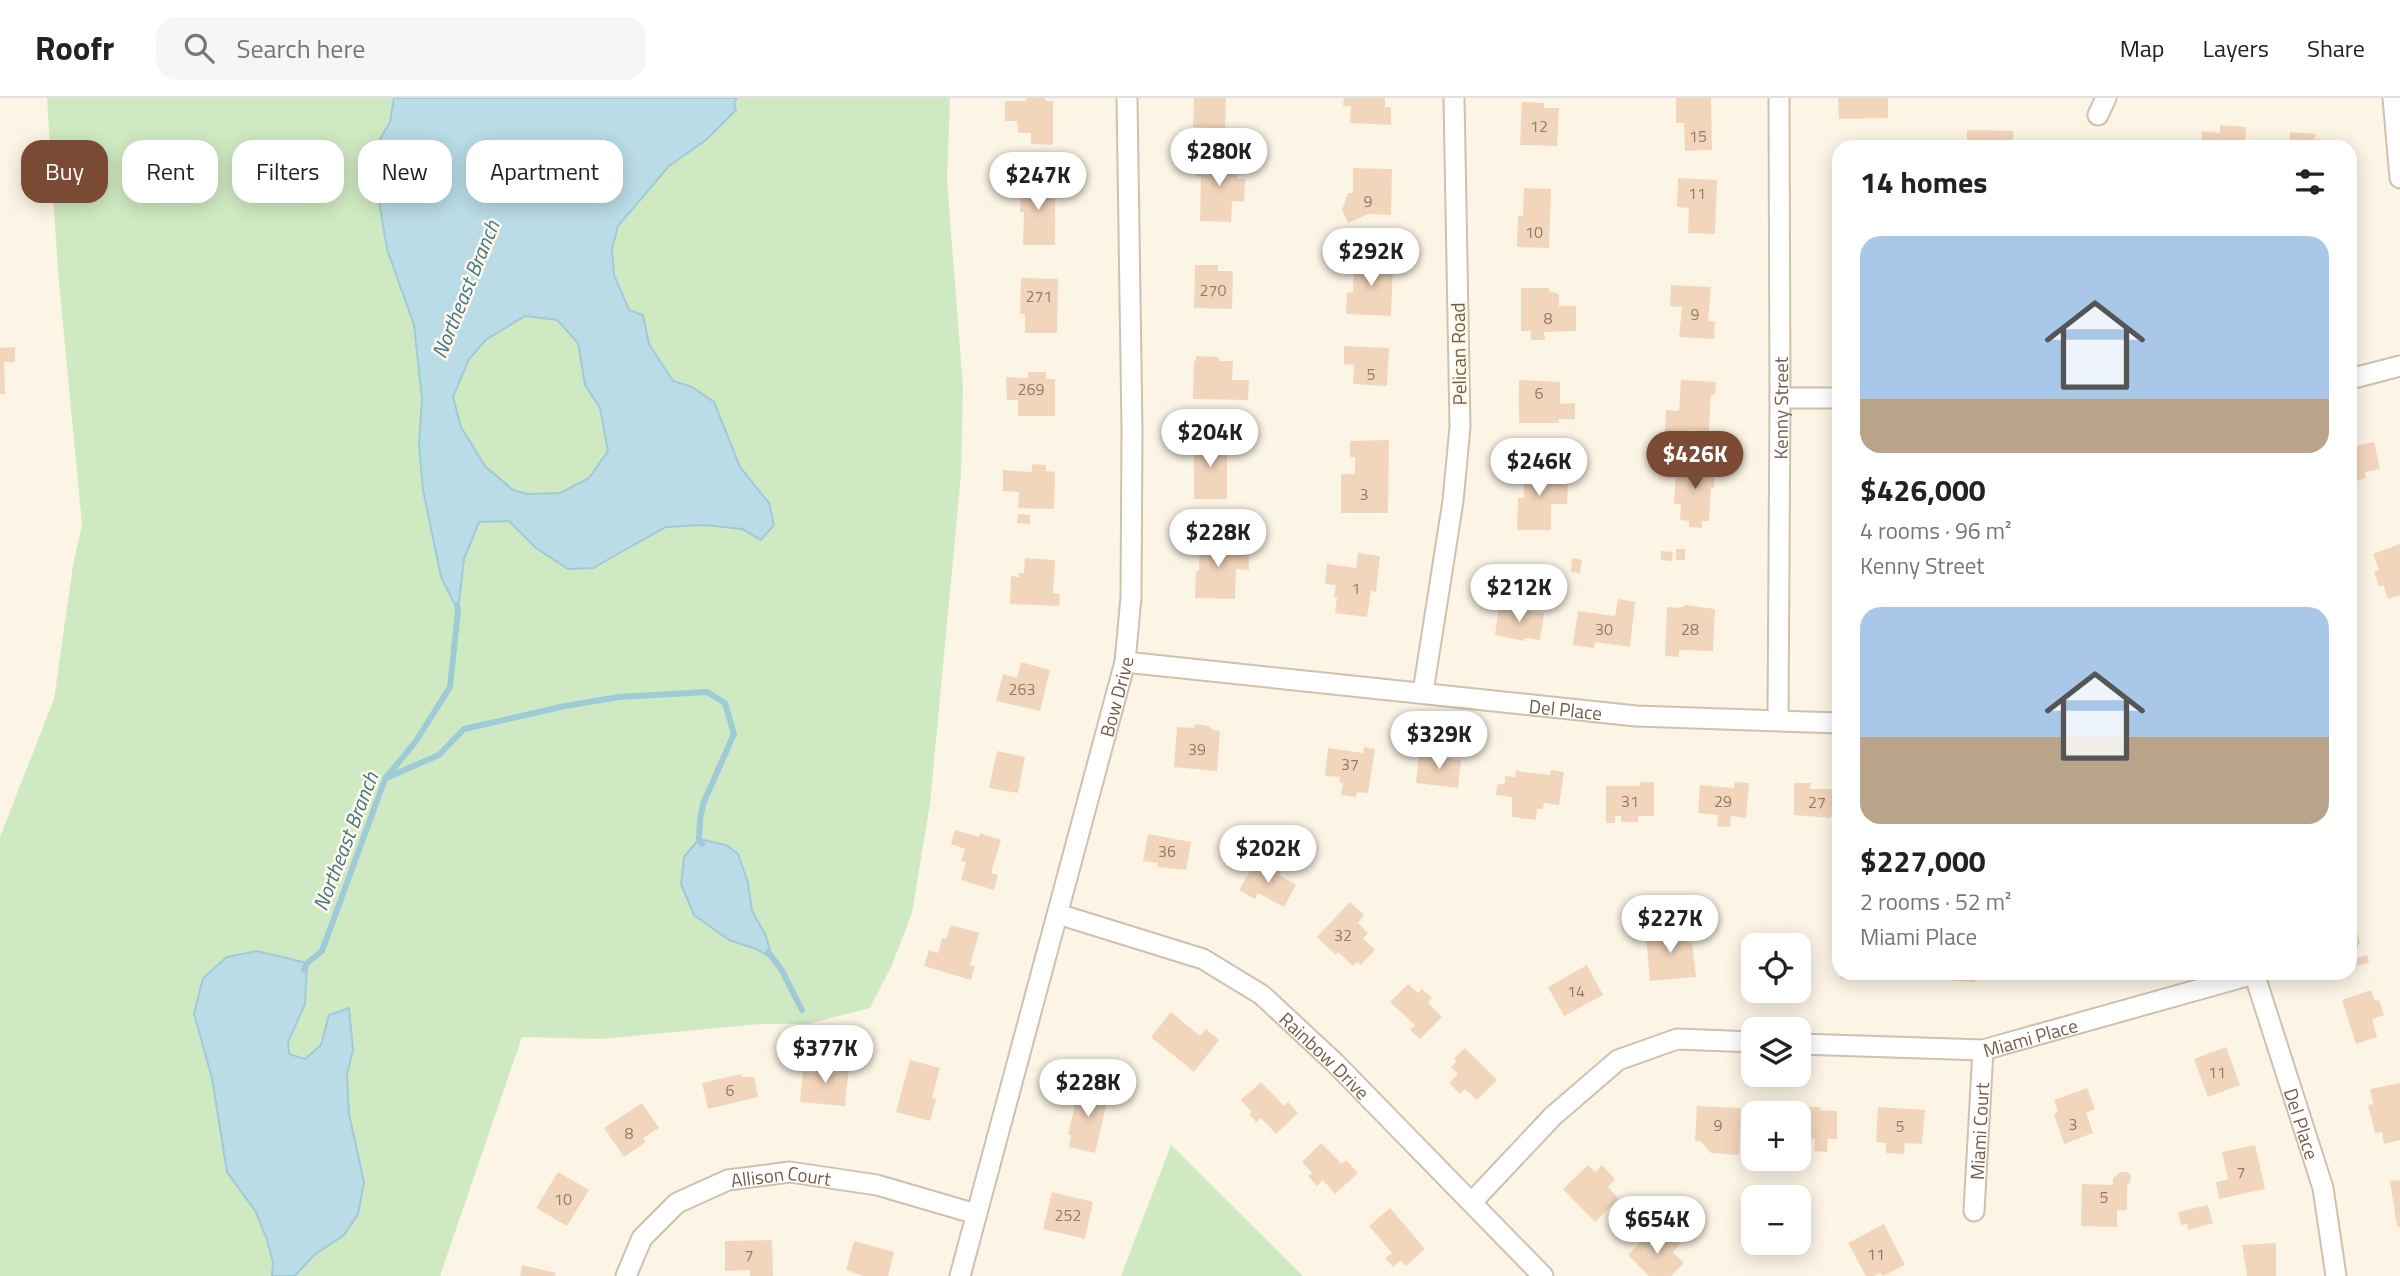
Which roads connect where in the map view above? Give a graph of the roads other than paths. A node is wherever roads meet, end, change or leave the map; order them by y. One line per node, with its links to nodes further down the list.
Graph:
1 (1127, 98): 10 (street, Bow Drive)
2 (1454, 98): 11 (street, Pelican Road)
3 (1779, 98): 8 (street, Kenny Street)
4 (2393, 98): 5 (street)
5 (2400, 178)
6 (2400, 366): 7 (street)
7 (2357, 377)
8 (1780, 398): 9 (street); 12 (street, Kenny Street)
9 (1832, 398)
10 (1125, 662): 11 (street, Del Place); 14 (street, Bow Drive)
11 (1423, 692): 12 (street, Del Place)
12 (1778, 720): 13 (street, Del Place)
13 (1832, 723)
14 (1058, 914): 20 (street, Rainbow Drive); 22 (street, Bow Drive)
15 (2233, 980): 19 (street, Miami Place)
16 (2256, 980): 26 (street, Del Place)
17 (1741, 1041): 20 (street)
18 (1811, 1044): 19 (street, Miami Place)
19 (1983, 1050): 21 (street, Miami Court)
20 (1472, 1202): 25 (street, Rainbow Drive)
21 (1974, 1211)
22 (976, 1214): 23 (street, Allison Court); 24 (street, Bow Drive)
23 (626, 1276)
24 (960, 1276)
25 (1543, 1276)
26 (2336, 1276)

